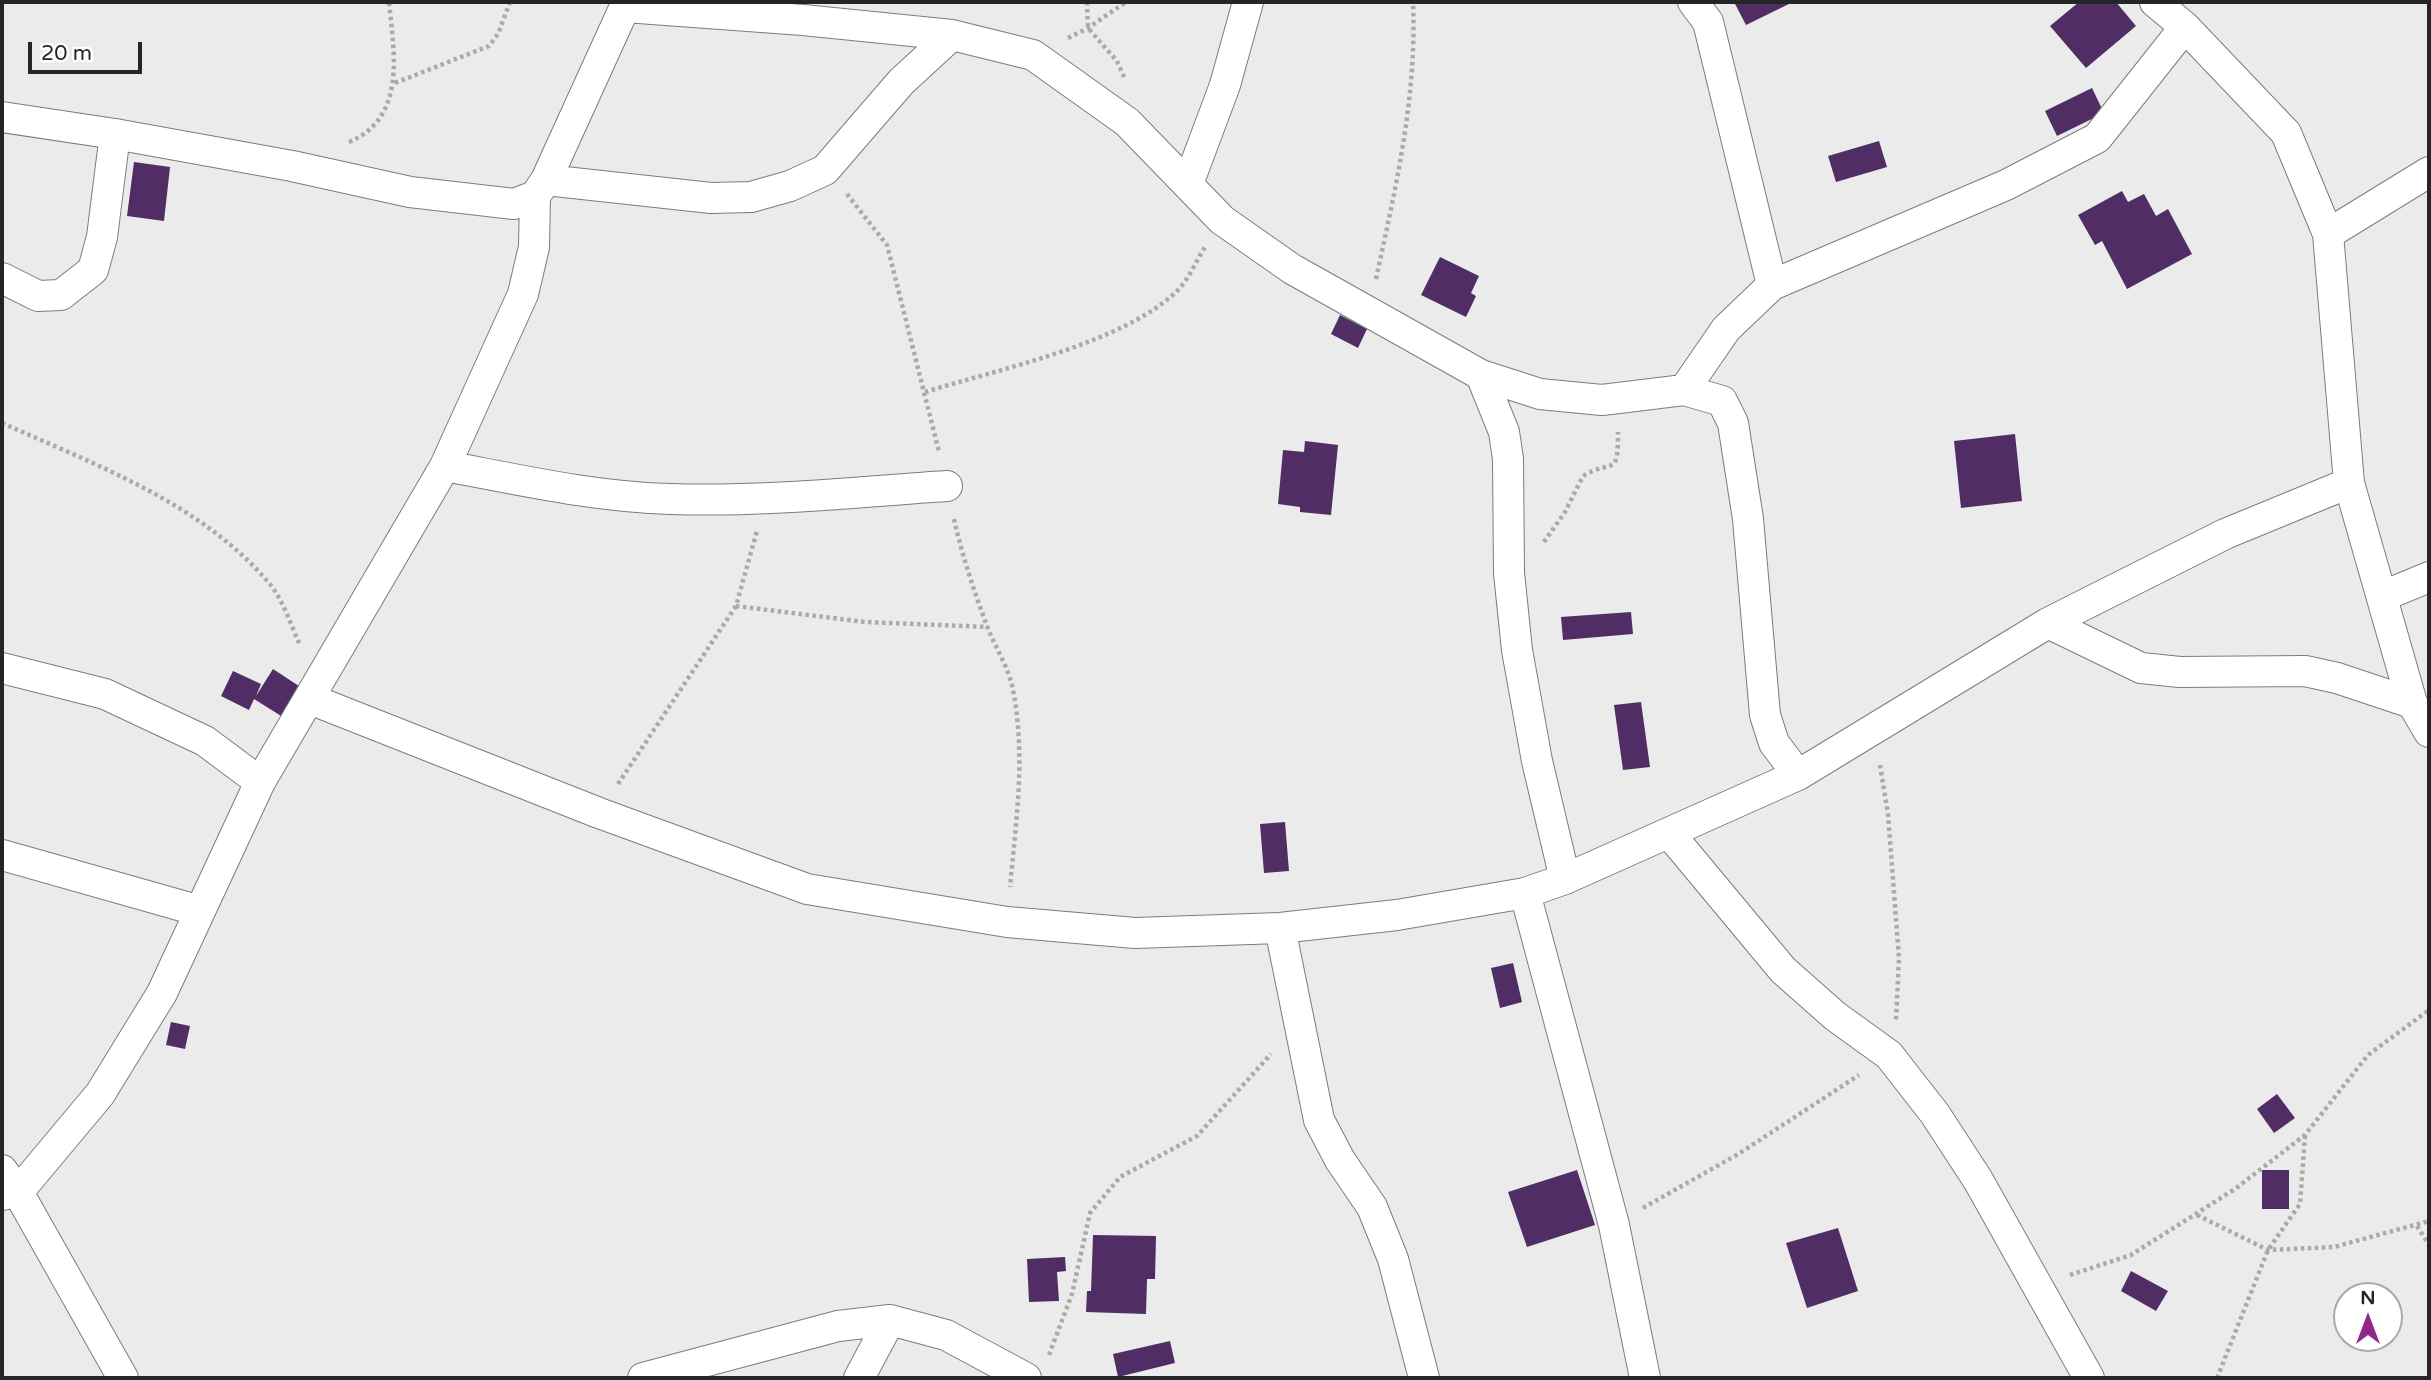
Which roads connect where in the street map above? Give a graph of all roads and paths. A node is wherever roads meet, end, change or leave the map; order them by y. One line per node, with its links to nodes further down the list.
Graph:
1 (389, 2): 14 (path)
2 (510, 2): 14 (path)
3 (1087, 2): 11 (path)
4 (1126, 2): 11 (path)
5 (1248, 2): 21 (street)
6 (1413, 2): 27 (path)
7 (1693, 2): 26 (street)
8 (2155, 2): 10 (street)
9 (626, 4): 12 (street); 22 (street)
10 (2185, 27): 24 (street); 26 (street)
11 (1088, 28): 13 (path); 16 (path)
12 (952, 35): 13 (street); 19 (street)
13 (1032, 55): 16 (street)
14 (395, 83): 18 (path)
15 (2, 117): 17 (street)
16 (1127, 122): 21 (street)
17 (115, 134): 22 (street); 25 (street)
18 (343, 145)
19 (825, 170): 22 (street); 30 (path)
20 (2429, 172): 24 (street)
21 (1188, 184): 23 (street)
22 (540, 188): 33 (street)
23 (1222, 219): 27 (street); 30 (path)
24 (2328, 234): 34 (street)
25 (2, 278)
26 (1772, 285): 29 (street)
27 (1368, 314): 28 (street)
28 (1481, 375): 31 (street); 37 (street)
29 (1684, 390): 31 (street); 48 (street)
30 (925, 392): 35 (path)
31 (1602, 400): 37 (path)
32 (2, 423): 44 (path)
33 (445, 466): 36 (street); 44 (street)
34 (2349, 483): 39 (street); 41 (street)
35 (947, 486): 36 (street); 42 (path)
36 (765, 499): 40 (path)
37 (1509, 573): 53 (street)
38 (2429, 577): 39 (street)
39 (2383, 596): 45 (street)
40 (736, 606): 42 (path); 50 (path)
41 (2048, 623): 45 (street); 46 (street)
42 (988, 627): 56 (path)
43 (2, 668): 49 (street)
44 (312, 696): 49 (street); 50 (street)
45 (2412, 704): 47 (street)
46 (1874, 729): 48 (street); 60 (path)
47 (2429, 732)
48 (1798, 775): 51 (street)
49 (260, 782): 55 (street)
50 (599, 813): 56 (street)
51 (1669, 833): 53 (street); 60 (street)
52 (2, 855): 55 (street)
53 (1565, 879): 54 (street)
54 (1525, 893): 57 (street); 65 (street)
55 (200, 911): 62 (street)
56 (1007, 922): 57 (street)
57 (1280, 928): 59 (street)
58 (2429, 1010): 61 (path)
59 (1297, 1025): 71 (path); 76 (street)
60 (1887, 1054): 65 (path); 69 (street)
61 (2305, 1135): 63 (path); 68 (path)
62 (7, 1186): 72 (street)
63 (2197, 1215): 68 (path); 69 (path)
64 (2429, 1221): 66 (path)
65 (1614, 1224): 77 (street)
66 (2417, 1226): 67 (path); 68 (path)
67 (2429, 1245)
68 (2268, 1250): 79 (path)
69 (2037, 1286): 78 (street)
70 (890, 1320): 73 (street); 74 (street); 75 (street)
71 (1048, 1357)
72 (123, 1378)
73 (643, 1378)
74 (859, 1378)
75 (1026, 1378)
76 (1424, 1378)
77 (1644, 1378)
78 (2089, 1378)
79 (2217, 1378)

